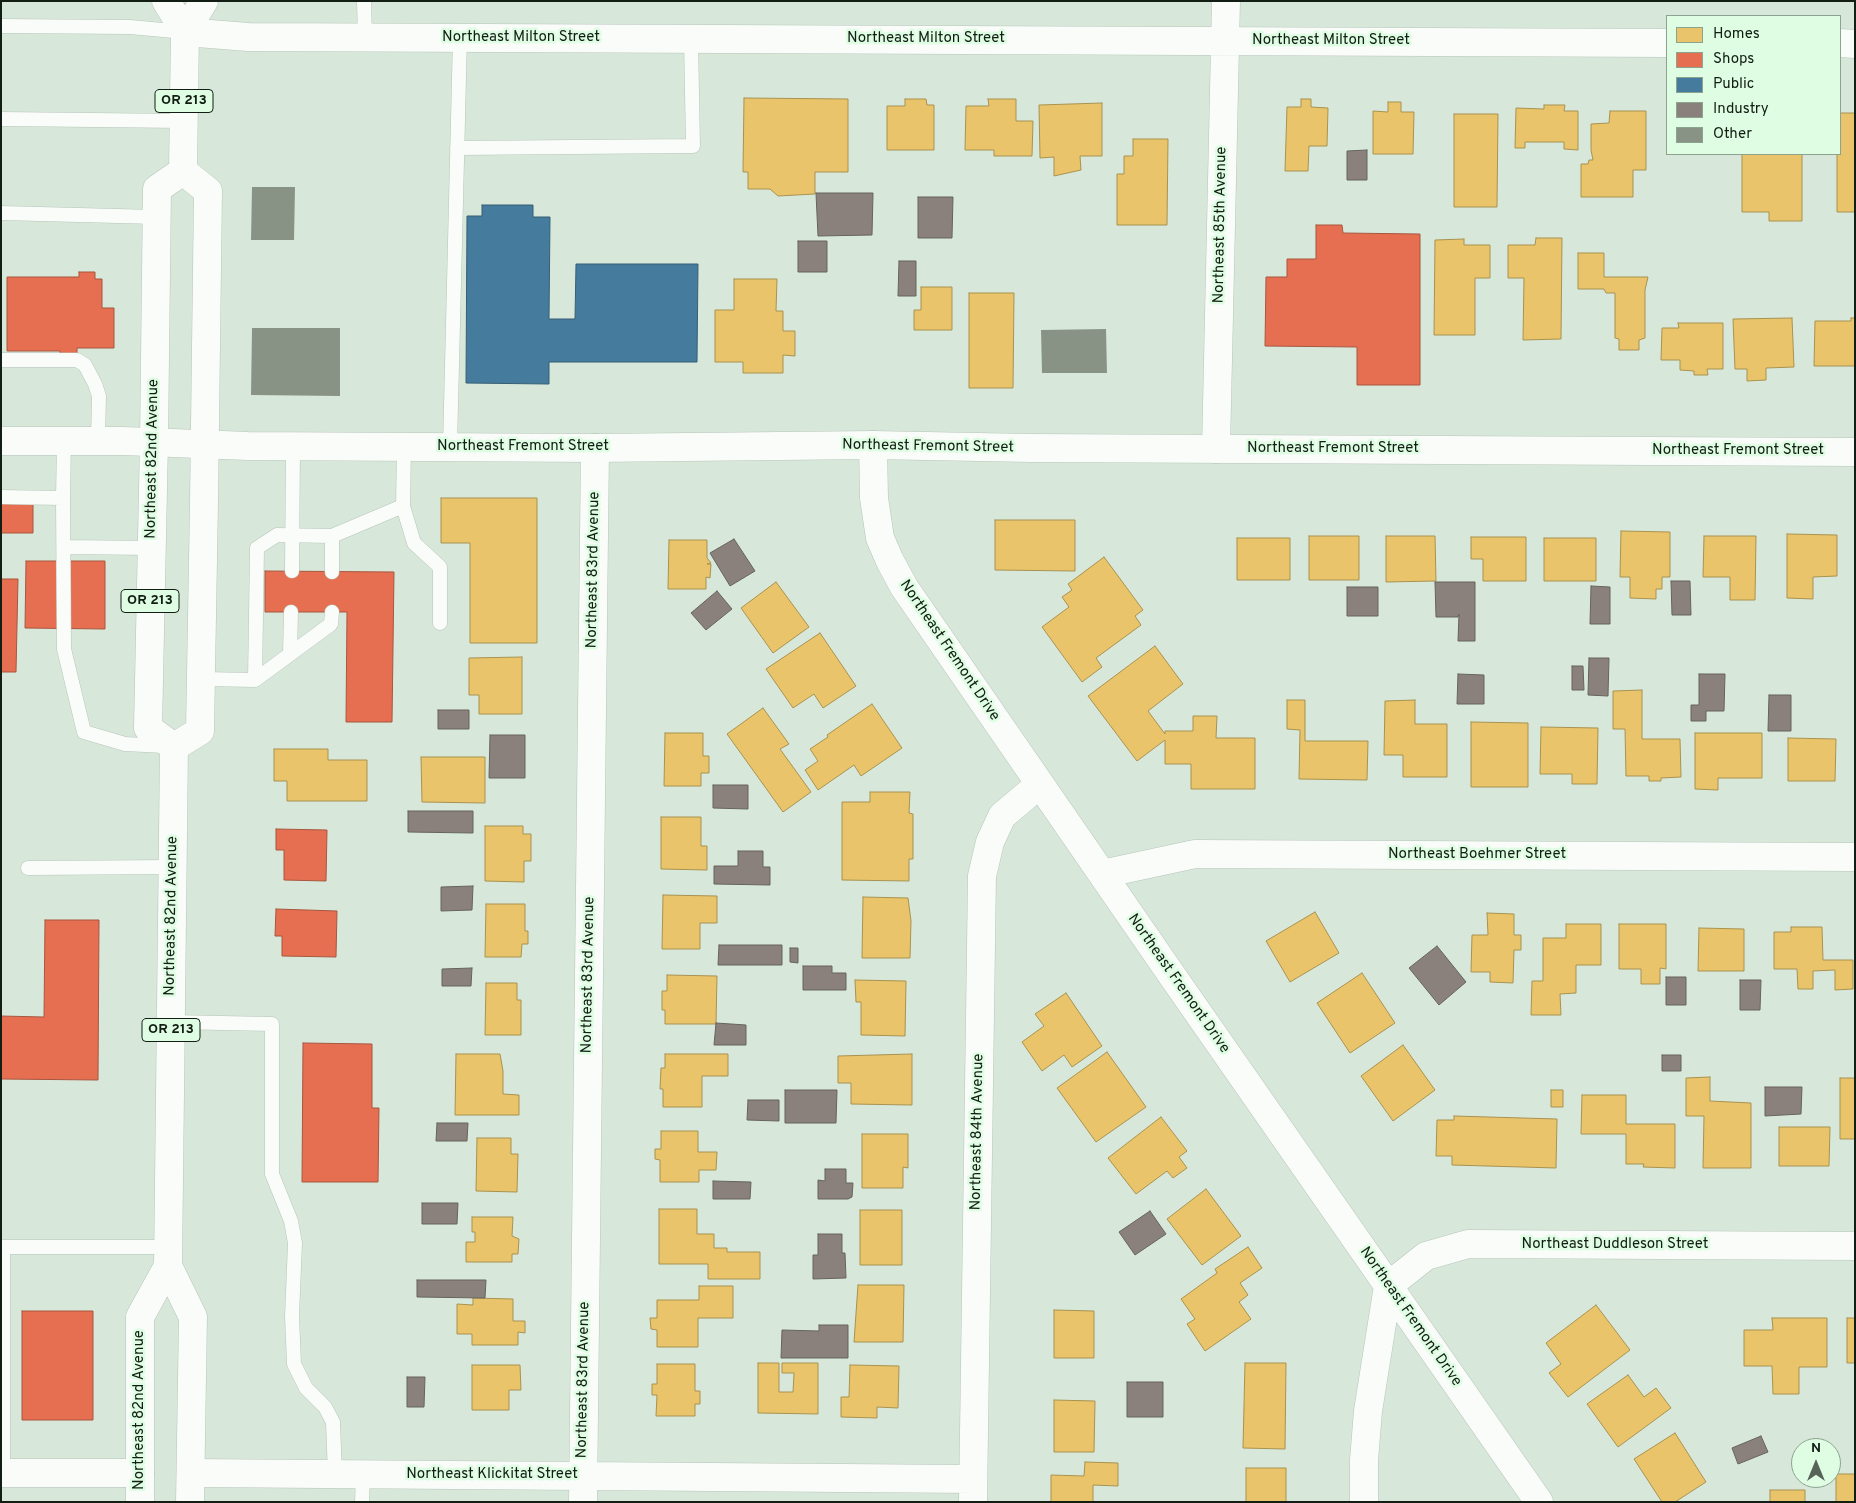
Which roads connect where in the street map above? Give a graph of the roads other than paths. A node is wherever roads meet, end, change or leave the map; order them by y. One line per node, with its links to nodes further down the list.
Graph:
1 (166, 1): 6 (street)
2 (204, 1): 6 (street)
3 (364, 1): 7 (lane)
4 (1226, 1): 10 (street, Northeast 85th Avenue)
5 (1, 26): 6 (lane)
6 (185, 32): 7 (street, Northeast Milton Street); 15 (street, OR 213)
7 (365, 37): 8 (street, Northeast Milton Street)
8 (460, 37): 9 (street, Northeast Milton Street); 16 (lane)
9 (692, 38): 10 (street, Northeast Milton Street); 16 (lane)
10 (1226, 40): 11 (street, Northeast Milton Street); 31 (street, Northeast 85th Avenue)
11 (1666, 43)
12 (1841, 43): 13 (street)
13 (1855, 44)
14 (1, 119): 15 (lane)
15 (184, 120): 17 (street, OR 213)
16 (457, 148): 29 (lane)
17 (183, 171): 19 (street, Northeast 82nd Avenue / OR 213); 25 (street)
18 (1, 214): 19 (lane)
19 (156, 217): 24 (street, Northeast 82nd Avenue / OR 213)
20 (1, 360): 23 (lane)
21 (1, 441): 22 (street, Northeast Fremont Street)
22 (64, 441): 23 (street, Northeast Fremont Street); 34 (lane)
23 (98, 441): 24 (street, Northeast Fremont Street)
24 (154, 442): 25 (street, Northeast Fremont Street); 39 (street, Northeast 82nd Avenue / OR 213)
25 (205, 445): 27 (street, Northeast Fremont Street); 46 (street)
26 (873, 445): 30 (street, Northeast Fremont Street); 31 (street, Northeast Fremont Street); 49 (street, Northeast Fremont Drive)
27 (293, 446): 28 (street, Northeast Fremont Street); 36 (lane)
28 (404, 447): 29 (street, Northeast Fremont Street); 35 (lane)
29 (450, 447): 30 (street, Northeast Fremont Street)
30 (595, 448): 63 (street, Northeast 83rd Avenue)
31 (1216, 449): 32 (street, Northeast Fremont Street)
32 (1855, 452)
33 (1, 497): 34 (lane)
34 (63, 498): 38 (lane)
35 (403, 506): 37 (lane); 44 (lane)
36 (292, 535): 37 (lane); 40 (lane); 47 (lane)
37 (332, 536): 41 (lane)
38 (64, 547): 39 (lane); 48 (lane)
39 (152, 548): 48 (street, Northeast 82nd Avenue / OR 213)
40 (292, 571)
41 (332, 572)
42 (291, 612): 45 (lane)
43 (332, 612): 45 (lane)
44 (440, 623)
45 (290, 654): 47 (lane)
46 (201, 679): 47 (lane); 48 (street)
47 (255, 680)
48 (174, 747): 51 (street, Northeast 82nd Avenue / OR 213)
49 (1040, 784): 53 (street, Northeast Fremont Drive); 64 (street, Northeast 84th Avenue)
50 (1855, 857): 53 (street, Northeast Boehmer Street)
51 (173, 867): 52 (lane); 54 (street, Northeast 82nd Avenue / OR 213)
52 (28, 868)
53 (1102, 874): 57 (street, Northeast Fremont Drive)
54 (171, 1022): 56 (street, Northeast 82nd Avenue / OR 213); 61 (lane)
55 (1855, 1246): 57 (street, Northeast Duddleson Street)
56 (168, 1256): 58 (lane); 59 (street, Northeast 82nd Avenue / OR 213); 60 (street, Northeast 82nd Avenue / OR 213)
57 (1388, 1286): 69 (street); 70 (street, Northeast Fremont Drive)
58 (2, 1473): 59 (street)
59 (140, 1473): 65 (street, Northeast 82nd Avenue / OR 213)
60 (191, 1473): 61 (street, Northeast Klickitat Street); 66 (street, Northeast 82nd Avenue / OR 213)
61 (335, 1475): 62 (street, Northeast Klickitat Street)
62 (363, 1475): 63 (street, Northeast Klickitat Street); 67 (lane)
63 (583, 1475): 64 (street, Northeast Klickitat Street); 68 (street, Northeast 83rd Avenue)
64 (973, 1490)
65 (140, 1502)
66 (190, 1502)
67 (362, 1502)
68 (583, 1502)
69 (1364, 1502)
70 (1539, 1502)

